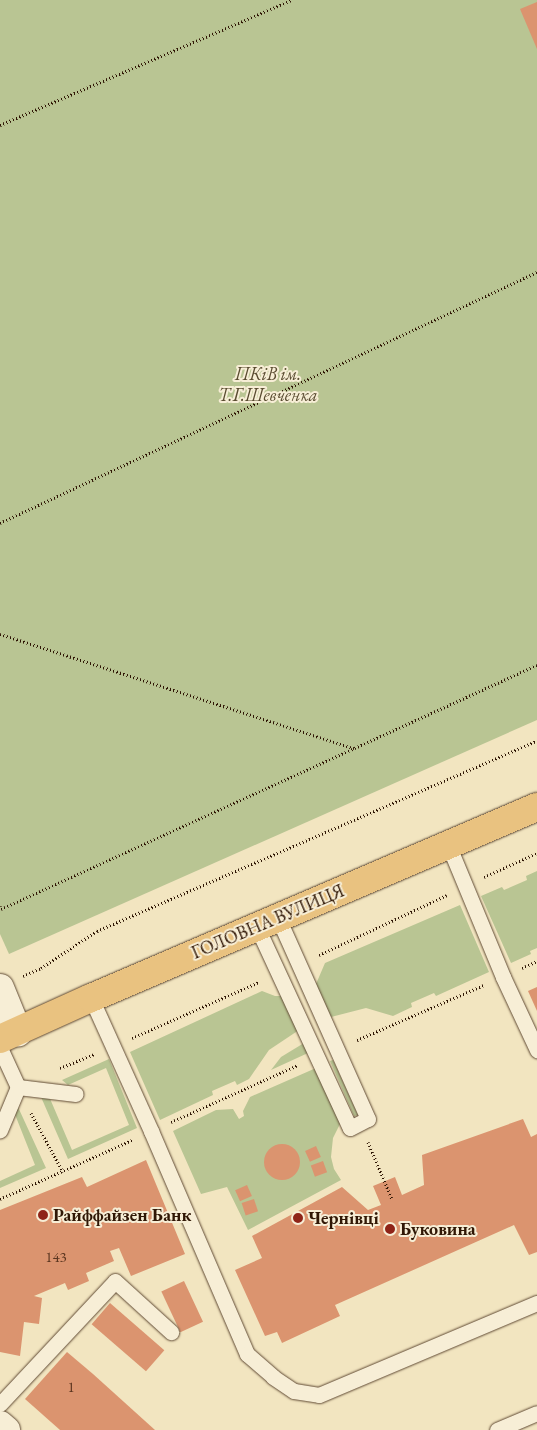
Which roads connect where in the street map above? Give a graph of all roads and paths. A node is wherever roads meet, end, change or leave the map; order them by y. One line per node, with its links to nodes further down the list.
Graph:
1 (292, 0): 2 (path)
2 (0, 125)
3 (537, 272): 4 (path)
4 (0, 522)
5 (0, 634): 8 (path)
6 (537, 666): 8 (path)
7 (537, 741): 13 (path)
8 (354, 748): 11 (path)
9 (537, 807): 10 (main road, ГОЛОВНА ВУЛИЦЯ)
10 (448, 844): 12 (main road, ГОЛОВНА ВУЛИЦЯ); 16 (lane)
11 (0, 906)
12 (268, 923): 14 (main road, ГОЛОВНА ВУЛИЦЯ); 19 (lane); 19 (lane)
13 (8, 983): 15 (street)
14 (91, 998): 15 (main road, ГОЛОВНА ВУЛИЦЯ); 21 (lane)
15 (6, 1040): 17 (lane)
16 (537, 1050)
17 (18, 1087): 18 (lane); 20 (lane); 22 (path)
18 (76, 1094)
19 (359, 1124): 24 (path)
20 (0, 1130)
21 (151, 1131): 22 (path); 25 (lane)
22 (63, 1172): 23 (path)
23 (0, 1199)
24 (392, 1199)
25 (537, 1303)
26 (170, 1332): 27 (lane)
27 (0, 1404)
28 (537, 1413): 31 (lane)
29 (0, 1425): 30 (street)
30 (6, 1430)
31 (497, 1430)

